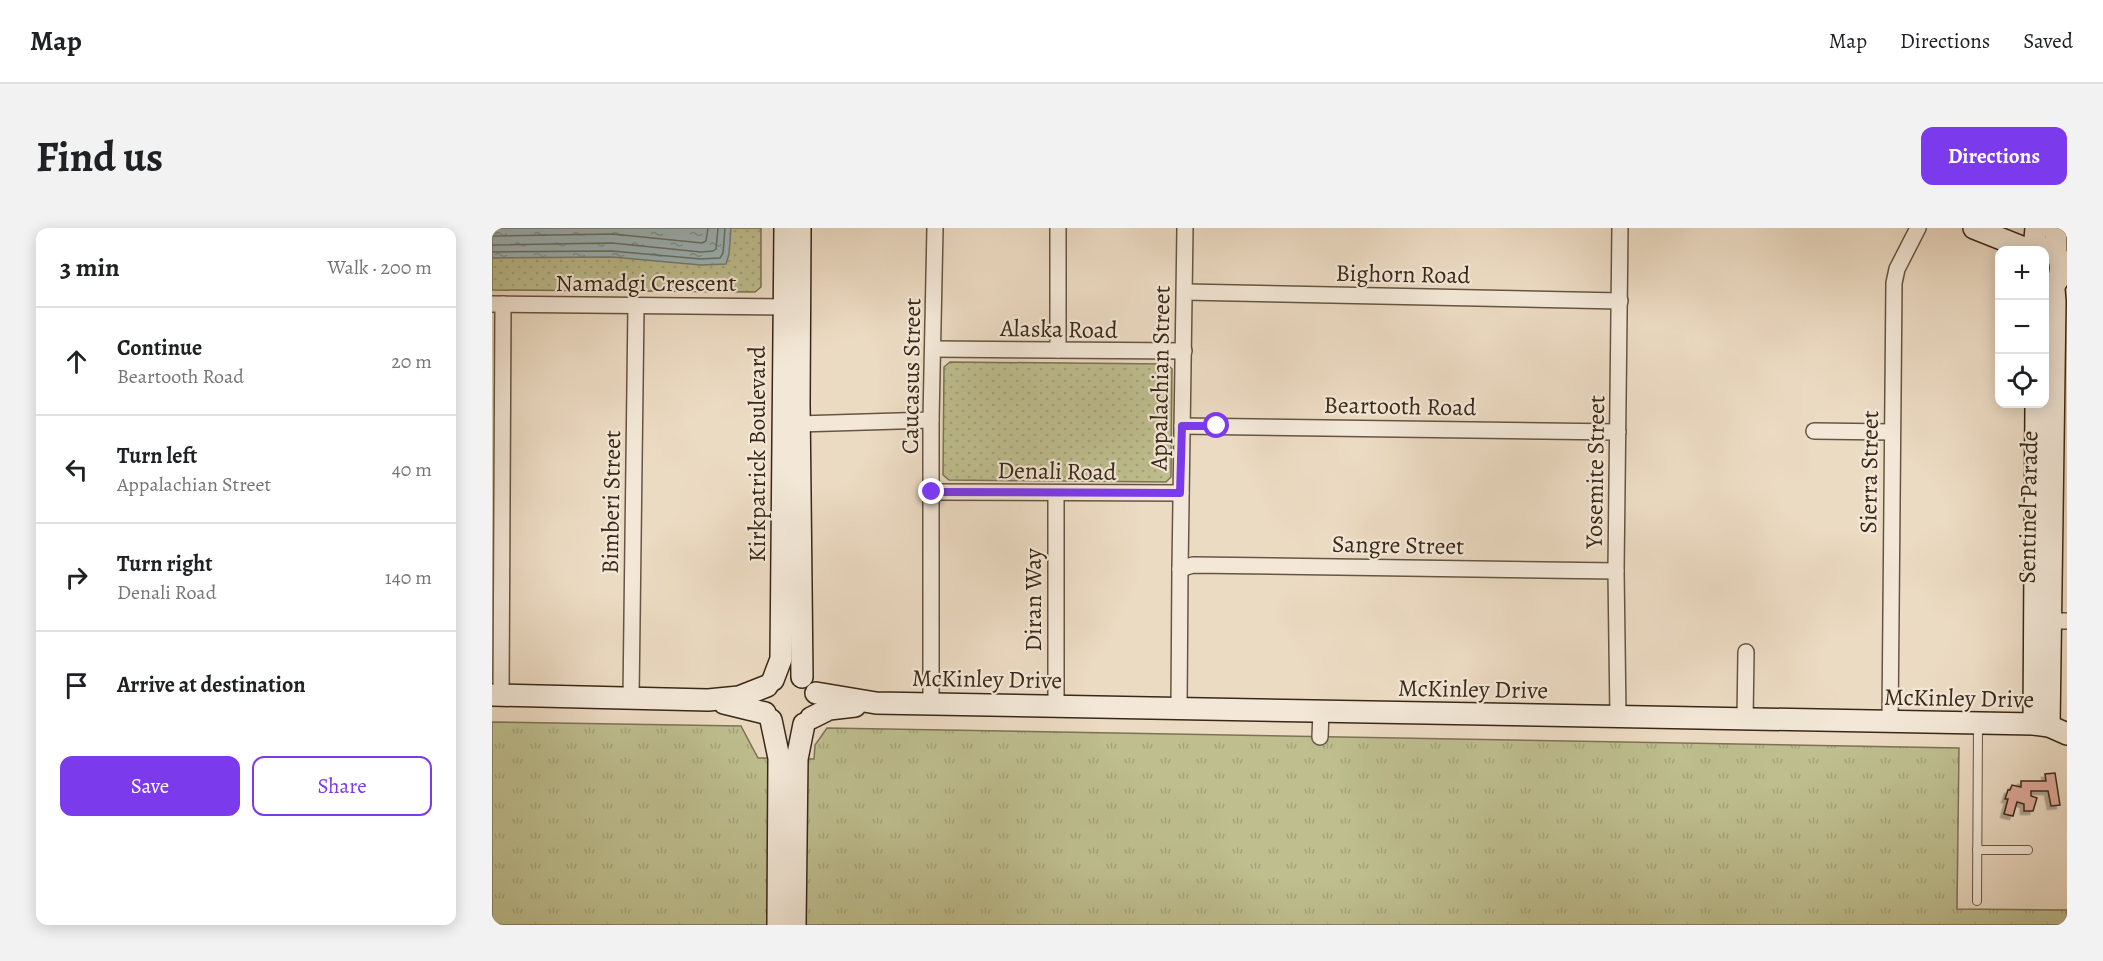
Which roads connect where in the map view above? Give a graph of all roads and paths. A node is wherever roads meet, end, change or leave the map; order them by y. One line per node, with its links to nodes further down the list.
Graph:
1 (785, 228): 18 (street, Kirkpatrick Boulevard)
2 (800, 228): 18 (street, Kirkpatrick Boulevard)
3 (935, 228): 19 (street, Caucasus Street)
4 (1058, 228): 20 (street)
5 (1185, 228): 14 (street, Appalachian Street)
6 (1620, 228): 15 (street, Yosemite Street)
7 (1918, 228): 28 (street, Sierra Street)
8 (1974, 228): 11 (street)
9 (2036, 228): 13 (street, Sentinel Parade)
10 (2056, 228): 13 (street, Sentinel Parade)
11 (2000, 244): 12 (street)
12 (2020, 246)
13 (2054, 271): 34 (street, Sentinel Parade)
14 (1185, 292): 15 (street, Bighorn Road); 21 (street, Appalachian Street)
15 (1620, 301): 27 (street, Yosemite Street)
16 (498, 304): 17 (street, Namadgi Crescent); 39 (street)
17 (636, 306): 18 (street, Namadgi Crescent); 40 (street, Bimberi Street)
18 (792, 307): 24 (street, Kirkpatrick Boulevard); 37 (street, Kirkpatrick Boulevard)
19 (934, 349): 20 (street, Alaska Road); 23 (street, Caucasus Street)
20 (1058, 350): 21 (street, Alaska Road)
21 (1184, 351): 25 (street, Appalachian Street)
22 (2036, 408): 34 (street, Sentinel Parade)
23 (931, 420): 24 (street); 29 (street, Caucasus Street)
24 (799, 424): 36 (street, Kirkpatrick Boulevard)
25 (1182, 426): 27 (street, Beartooth Road); 30 (street, Appalachian Street)
26 (1814, 431): 28 (street)
27 (1618, 432): 33 (street, Yosemite Street)
28 (1892, 432): 51 (street, Sierra Street)
29 (932, 492): 31 (street, Denali Road); 43 (street, Caucasus Street)
30 (1180, 493): 31 (street, Denali Road); 32 (street, Appalachian Street)
31 (1056, 494): 44 (street, Diran Way)
32 (1180, 569): 33 (street, Sangre Street); 45 (street, Appalachian Street)
33 (1616, 571): 48 (street, Yosemite Street)
34 (2052, 621): 53 (street, Sentinel Parade)
35 (1746, 652): 49 (street)
36 (802, 677): 37 (street); 38 (street)
37 (770, 683): 41 (street); 47 (street)
38 (816, 693): 42 (street, McKinley Drive); 50 (street)
39 (496, 695): 40 (street)
40 (631, 698): 41 (street)
41 (708, 700): 47 (street)
42 (876, 703): 43 (street, McKinley Drive); 50 (street, McKinley Drive)
43 (931, 704): 44 (street, McKinley Drive)
44 (1056, 706): 45 (street, McKinley Drive)
45 (1179, 708): 46 (street, McKinley Drive)
46 (1320, 711): 48 (street, McKinley Drive); 54 (street)
47 (768, 717): 50 (street); 58 (street)
48 (1618, 717): 49 (street, McKinley Drive)
49 (1745, 719): 51 (street, McKinley Drive)
50 (808, 721): 59 (street)
51 (1890, 722): 52 (street, McKinley Drive)
52 (1978, 724): 53 (street, McKinley Drive); 55 (lane)
53 (2050, 728)
54 (1320, 737)
55 (1977, 850): 56 (lane); 57 (lane)
56 (2028, 850)
57 (1977, 901)
58 (778, 925)
59 (795, 925)

